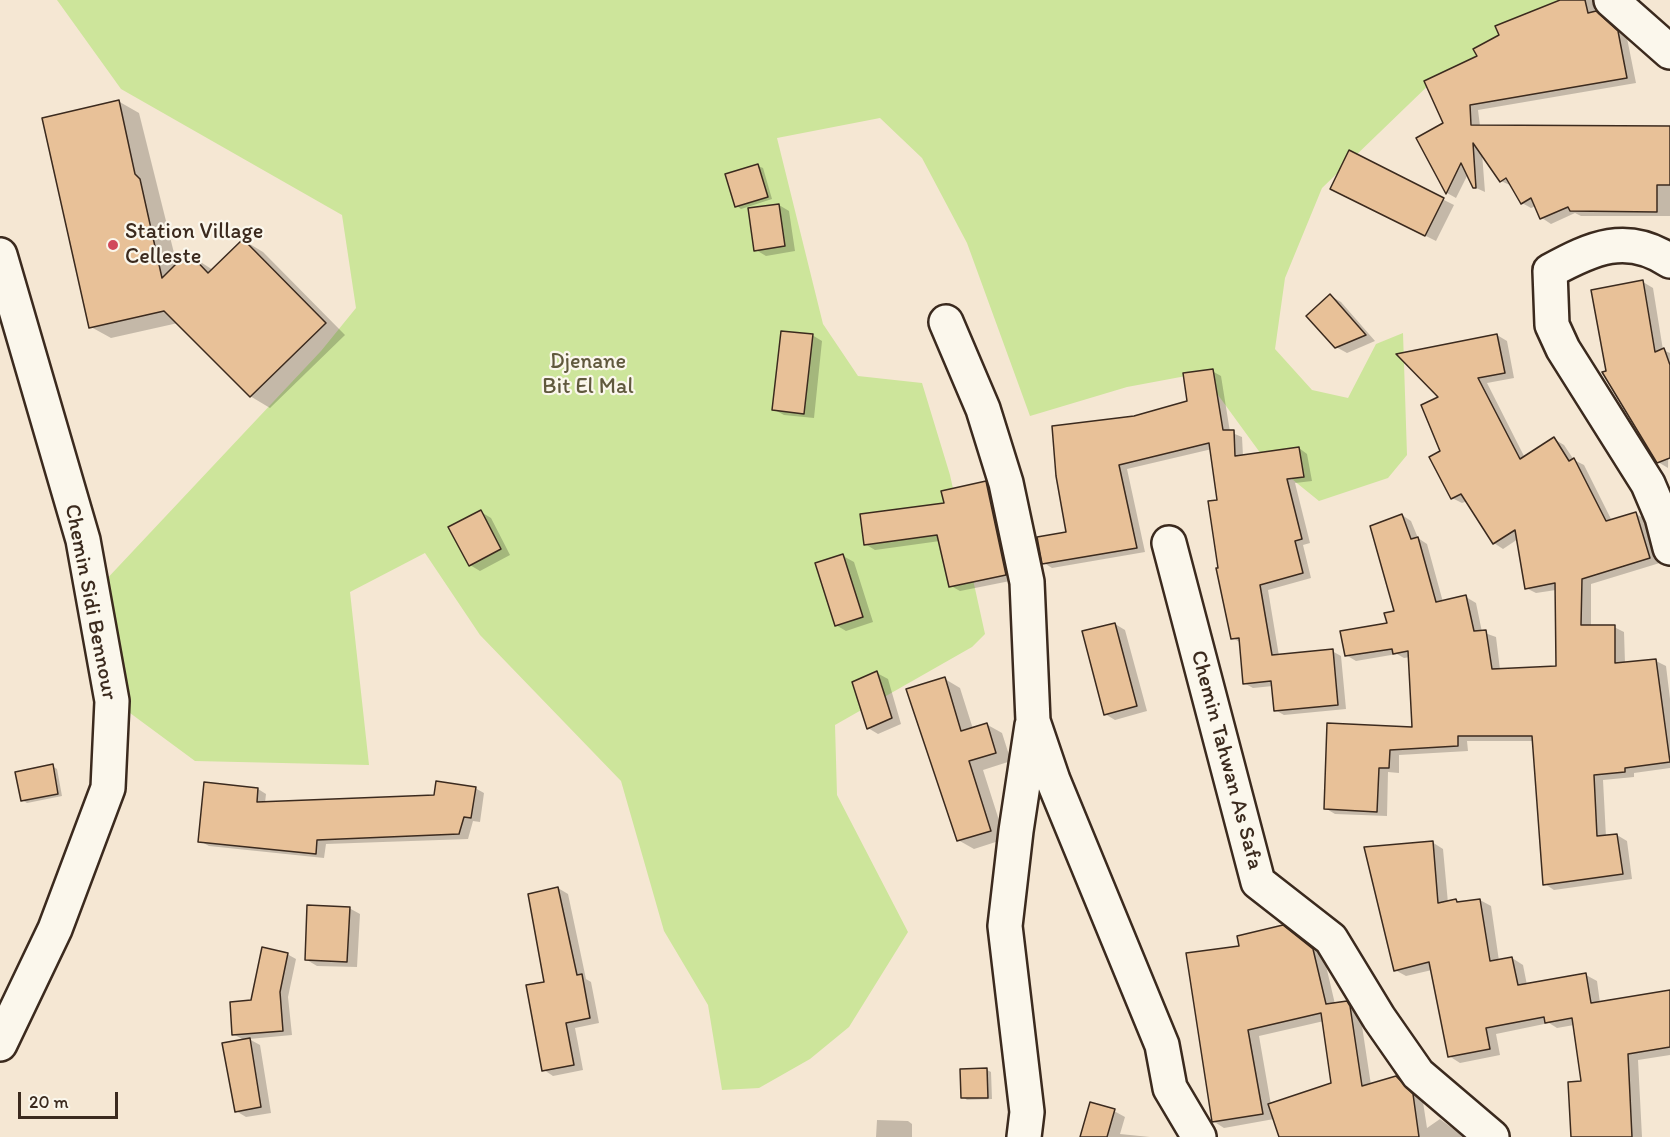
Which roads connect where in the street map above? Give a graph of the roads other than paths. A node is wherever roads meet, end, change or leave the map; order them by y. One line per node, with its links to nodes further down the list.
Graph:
1 (1611, 0): 2 (street)
2 (1670, 52)
3 (0, 255): 9 (street, Chemin Sidi Bennour)
4 (1670, 261): 7 (street)
5 (946, 322): 8 (street)
6 (1169, 543): 12 (street, Chemin Tahwan As Safa)
7 (1670, 548)
8 (1033, 721): 10 (street); 11 (street)
9 (0, 1044)
10 (1024, 1137)
11 (1198, 1137)
12 (1492, 1137)

